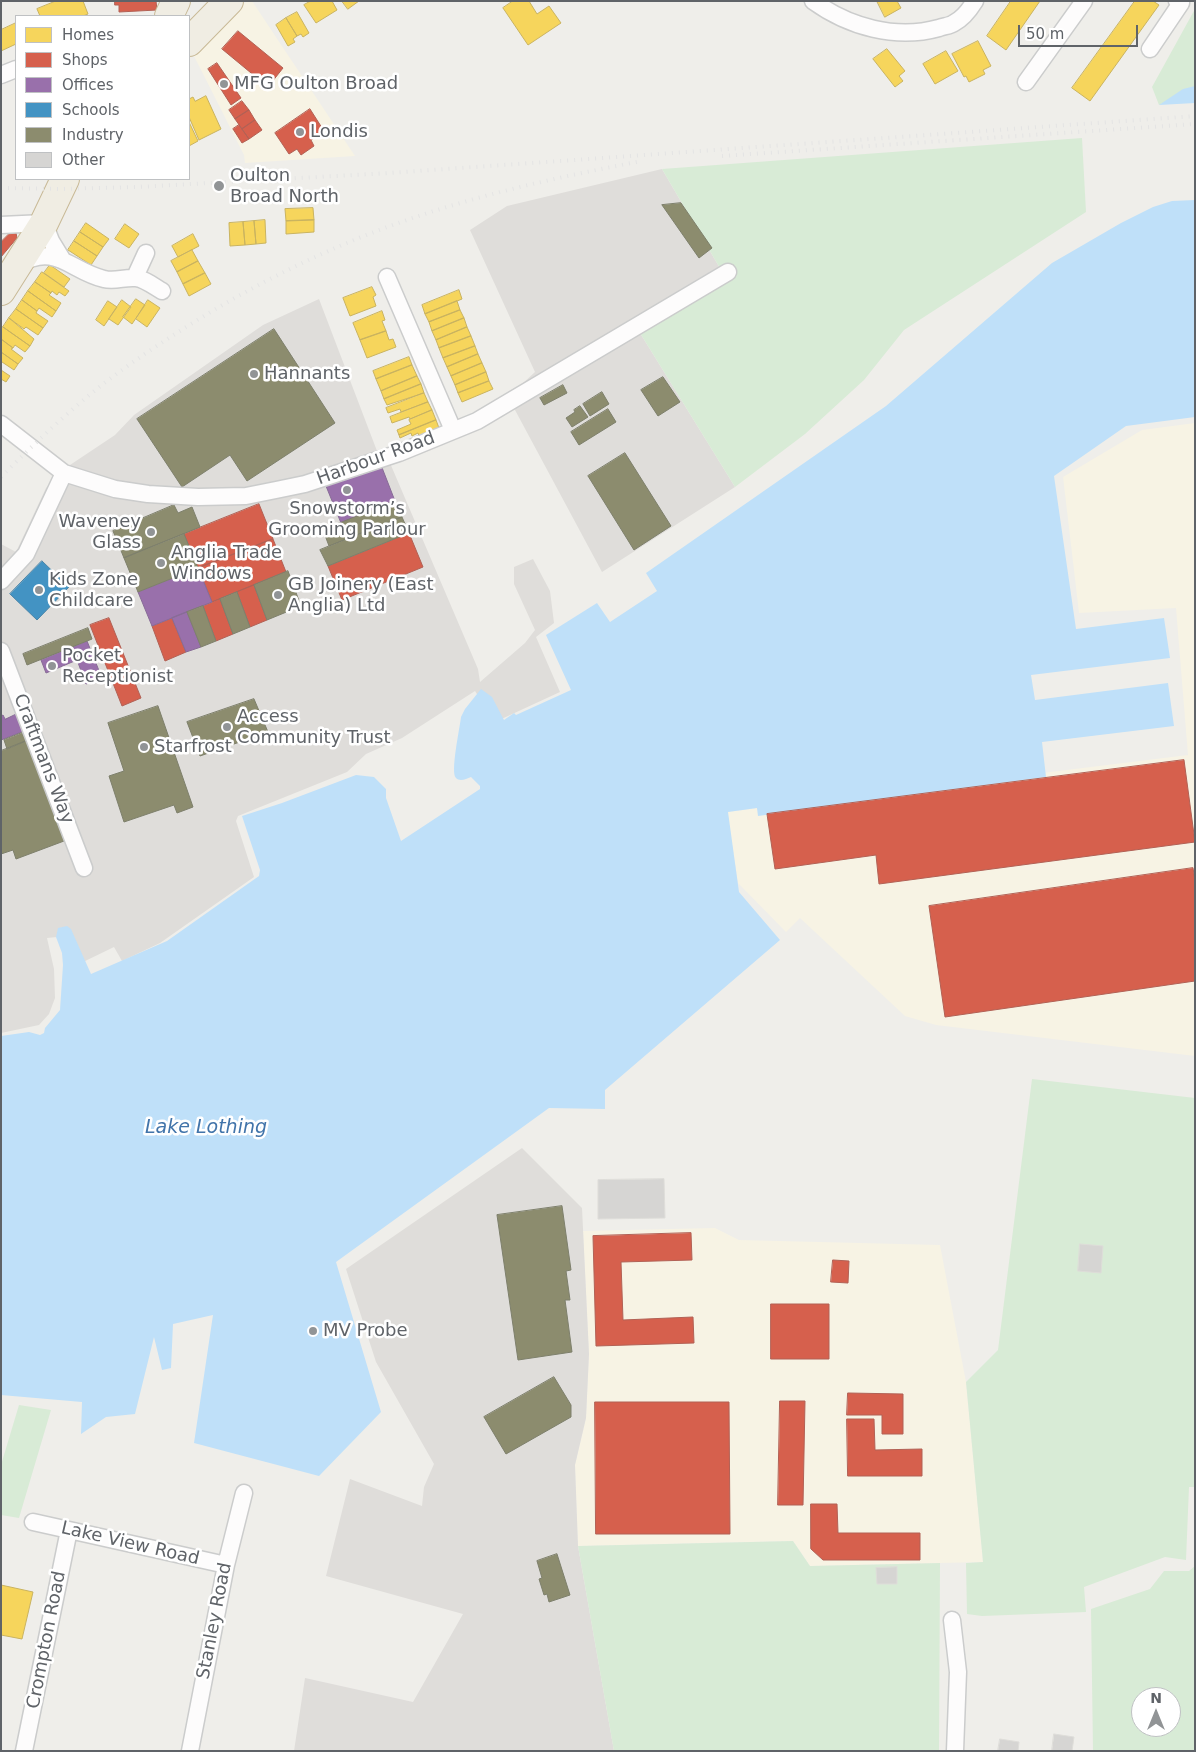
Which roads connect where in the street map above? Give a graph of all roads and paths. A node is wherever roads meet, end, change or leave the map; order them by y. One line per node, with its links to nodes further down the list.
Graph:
1 (176, 1): 7 (highway)
2 (229, 1): 8 (highway)
3 (812, 1): 4 (street)
4 (975, 1)
5 (1084, 1): 12 (street)
6 (1177, 1): 9 (street)
7 (169, 15)
8 (193, 33)
9 (1150, 49)
10 (15, 68): 11 (street)
11 (1, 75)
12 (1026, 82)
13 (65, 180): 14 (highway)
14 (44, 223): 15 (street); 17 (street); 18 (highway)
15 (7, 224)
16 (146, 253): 21 (street)
17 (62, 259): 18 (street); 21 (street)
18 (18, 265): 22 (highway)
19 (728, 272): 25 (street, Harbour Road)
20 (387, 277): 25 (street)
21 (135, 278): 23 (street)
22 (1, 291)
23 (162, 291)
24 (1, 424): 26 (street, Harbour Road)
25 (453, 430): 26 (street, Harbour Road)
26 (64, 473): 27 (street)
27 (1, 581)
28 (1, 651): 29 (street, Craftmans Way)
29 (84, 868)
30 (244, 1493): 33 (street, Stanley Road)
31 (33, 1522): 32 (street, Lake View Road)
32 (69, 1530): 33 (street, Lake View Road); 35 (street, Crompton Road)
33 (226, 1565): 36 (street, Stanley Road)
34 (952, 1620): 37 (street)
35 (24, 1751)
36 (190, 1751)
37 (955, 1751)

